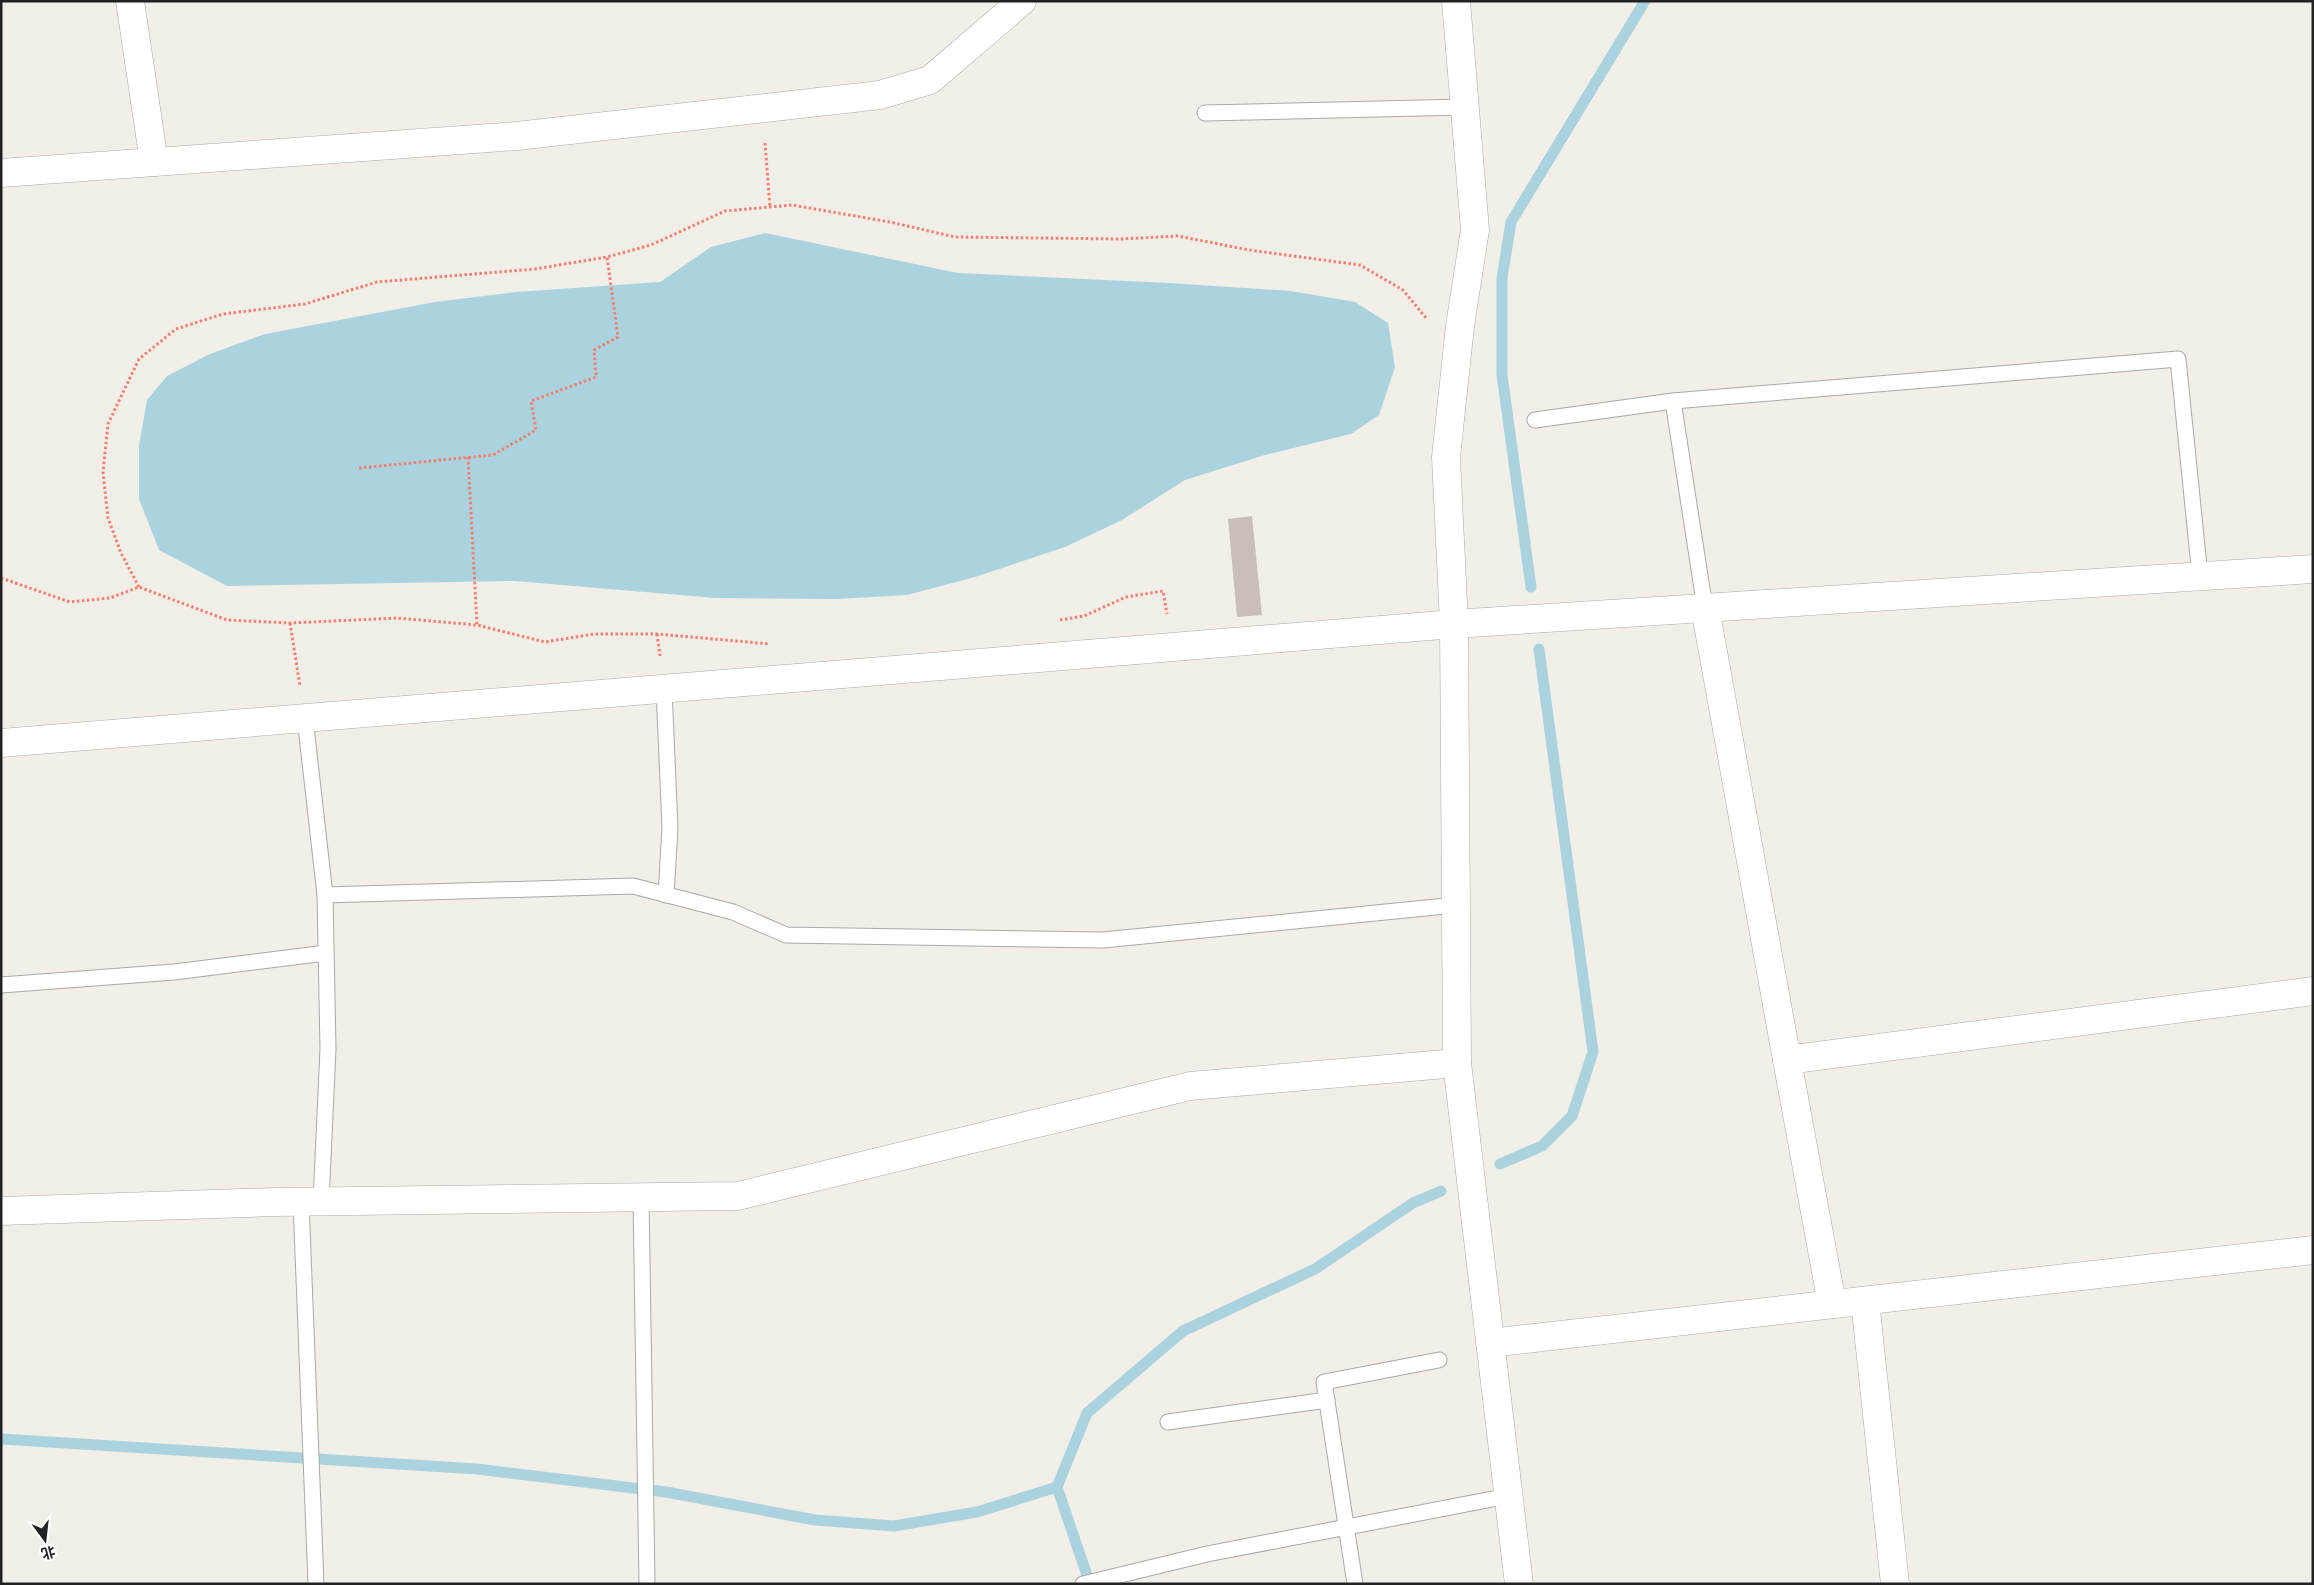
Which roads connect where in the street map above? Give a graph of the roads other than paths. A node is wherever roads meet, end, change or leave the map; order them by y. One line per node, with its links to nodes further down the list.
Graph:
1 (130, 1): 6 (street)
2 (1022, 1): 6 (street)
3 (1456, 1): 4 (street)
4 (1465, 107): 5 (lane); 13 (street)
5 (1205, 113)
6 (154, 162): 7 (street)
7 (1, 173)
8 (1673, 401): 9 (lane); 11 (lane); 12 (lane)
9 (1535, 420)
10 (2313, 569): 11 (street)
11 (2200, 576): 12 (street)
12 (1706, 608): 13 (street); 23 (street)
13 (1454, 624): 14 (street); 19 (street)
14 (664, 689): 15 (street); 18 (lane)
15 (305, 718): 16 (street); 17 (lane)
16 (1, 743)
17 (325, 895): 18 (lane); 20 (lane)
18 (666, 895): 19 (lane)
19 (1456, 905): 24 (street)
20 (326, 953): 21 (lane); 26 (lane)
21 (1, 984)
22 (2313, 991): 23 (street)
23 (1787, 1060): 30 (street)
24 (1457, 1063): 25 (street); 31 (street)
25 (640, 1197): 26 (street); 38 (lane)
26 (311, 1202): 27 (street); 37 (lane)
27 (1, 1211)
28 (2313, 1250): 29 (street)
29 (1865, 1301): 30 (street); 42 (street)
30 (1832, 1304): 31 (street)
31 (1490, 1343): 35 (street)
32 (1440, 1360): 33 (lane)
33 (1327, 1400): 34 (lane); 36 (lane)
34 (1168, 1422)
35 (1508, 1496): 36 (lane); 41 (street)
36 (1346, 1527): 39 (lane); 40 (lane)
37 (316, 1584)
38 (647, 1584)
39 (1083, 1584)
40 (1355, 1584)
41 (1518, 1584)
42 (1894, 1584)

